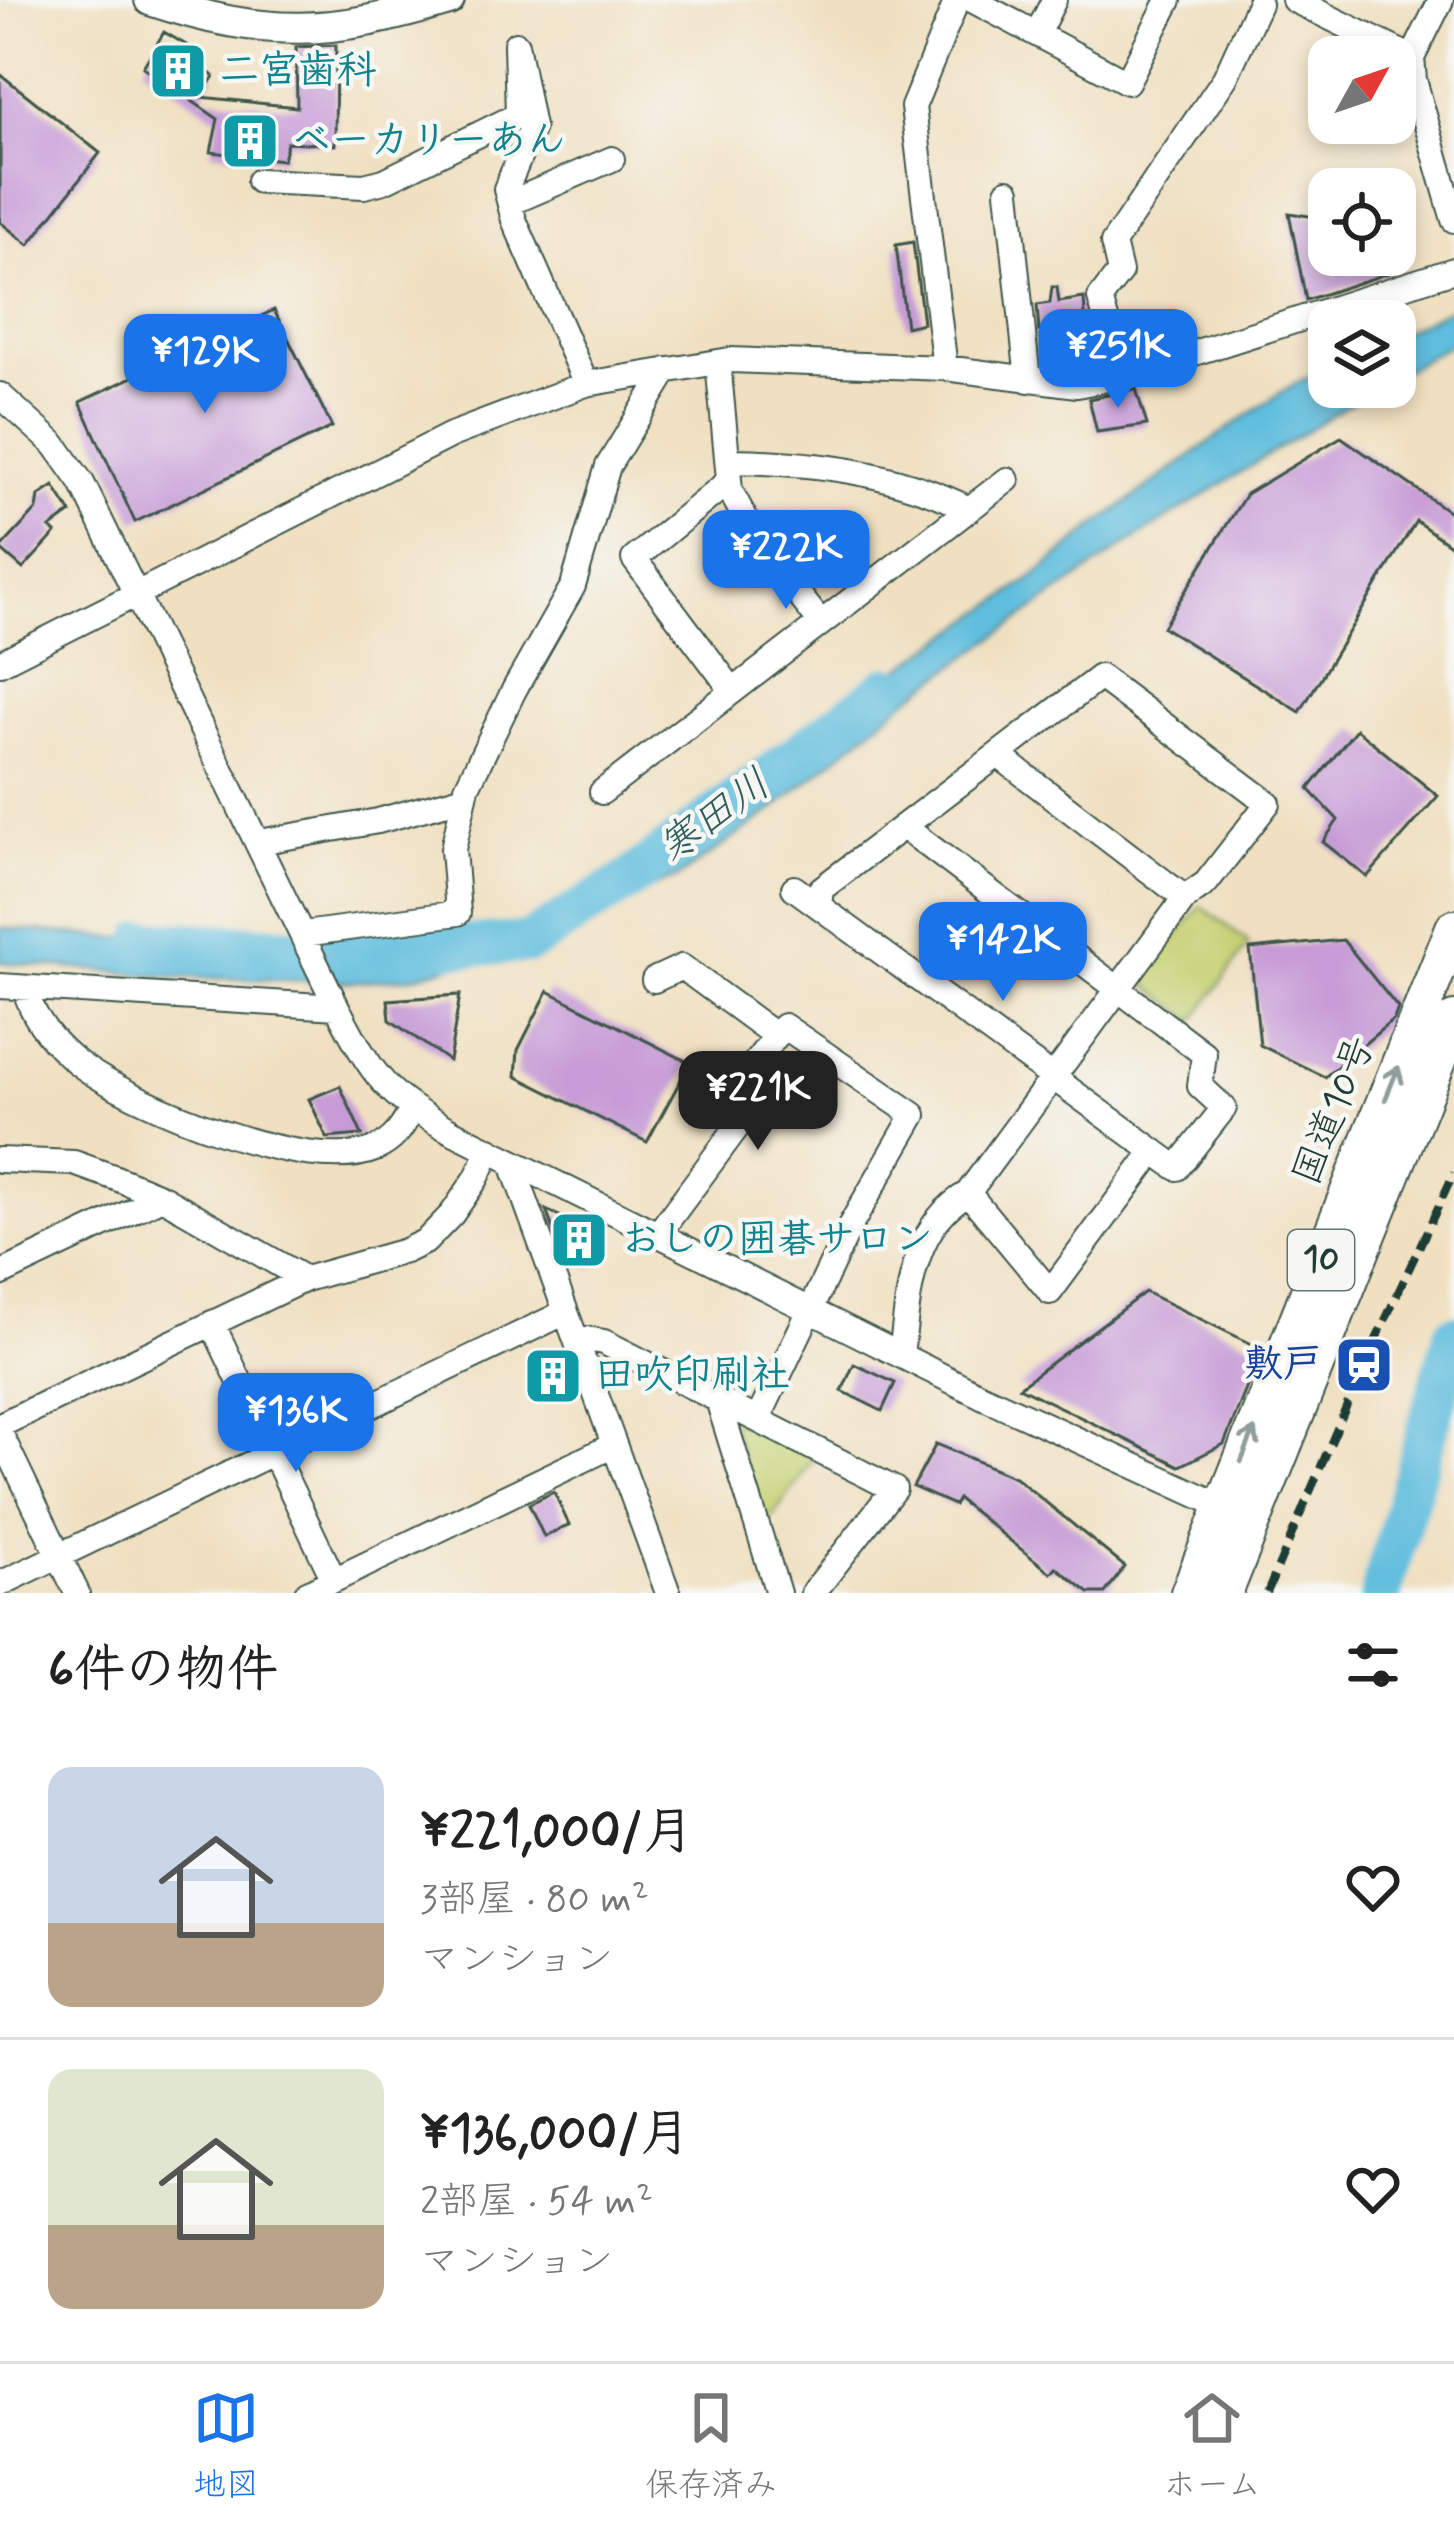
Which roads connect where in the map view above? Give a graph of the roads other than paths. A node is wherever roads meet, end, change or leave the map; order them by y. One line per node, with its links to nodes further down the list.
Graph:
1 (151, 0): 2 (main road)
2 (449, 0)
3 (957, 0): 22 (street)
4 (972, 0): 11 (street)
5 (1054, 0): 11 (street)
6 (1169, 0): 11 (street)
7 (1294, 0): 12 (street)
8 (1440, 0): 10 (street); 13 (street)
9 (1260, 1): 24 (street)
10 (1454, 4)
11 (1037, 34)
12 (1367, 36)
13 (1416, 50)
14 (1416, 87): 19 (street)
15 (612, 159): 18 (street)
16 (259, 181): 18 (street)
17 (1008, 191): 25 (street)
18 (510, 203): 26 (street)
19 (1454, 220)
20 (1454, 269): 24 (street)
21 (718, 362): 22 (street); 23 (street); 28 (street)
22 (945, 368): 25 (street)
23 (667, 370): 26 (street); 37 (street)
24 (1122, 376): 25 (street)
25 (1028, 380)
26 (586, 384): 31 (street)
27 (0, 395): 31 (street)
28 (729, 471): 30 (street); 32 (street); 34 (street)
29 (1007, 480): 30 (street)
30 (969, 509): 32 (street)
31 (138, 595): 33 (street); 39 (street)
32 (821, 623): 34 (street)
33 (0, 663)
34 (733, 692): 36 (street)
35 (998, 755): 38 (street); 41 (street); 41 (street)
36 (602, 792)
37 (465, 797): 39 (street); 44 (street)
38 (904, 826): 42 (street); 47 (street)
39 (259, 842): 44 (street)
40 (794, 888): 42 (street)
41 (1185, 898): 47 (street)
42 (819, 906): 51 (street)
43 (1454, 928): 71 (highway, 国道10号 / 10, one-way to 43)
44 (304, 934): 48 (street)
45 (654, 980): 50 (street)
46 (12, 988): 48 (street); 52 (street)
47 (1118, 989): 51 (street); 53 (street)
48 (334, 1001): 52 (street)
49 (1454, 1020): 71 (highway, 国道10号 / 10)
50 (776, 1036): 58 (street); 61 (street)
51 (1053, 1078): 53 (street); 56 (street)
52 (412, 1109): 54 (street)
53 (1154, 1151): 56 (street)
54 (500, 1155): 58 (street); 60 (street); 62 (street)
55 (0, 1160): 57 (street)
56 (968, 1193): 65 (street)
57 (162, 1197): 59 (street); 60 (street)
58 (658, 1234): 61 (street)
59 (0, 1274)
60 (305, 1279): 63 (street)
61 (811, 1310): 65 (street); 67 (street)
62 (566, 1312): 64 (street); 70 (street)
63 (212, 1323): 68 (street); 70 (street)
64 (575, 1337): 66 (street); 69 (street)
65 (901, 1355): 71 (street)
66 (718, 1400): 67 (street); 78 (street)
67 (758, 1419): 79 (street)
68 (0, 1429): 72 (street)
69 (614, 1445): 73 (street); 77 (street)
70 (274, 1453): 72 (street); 73 (street)
71 (1239, 1513): 80 (highway, 国道10号 / 10); 81 (highway, 国道10号 / 10)
72 (59, 1556): 74 (street); 75 (street)
73 (334, 1580): 76 (street)
74 (0, 1584)
75 (77, 1593)
76 (307, 1593)
77 (668, 1593)
78 (778, 1593)
79 (813, 1593)
80 (1189, 1593)
81 (1224, 1593)

